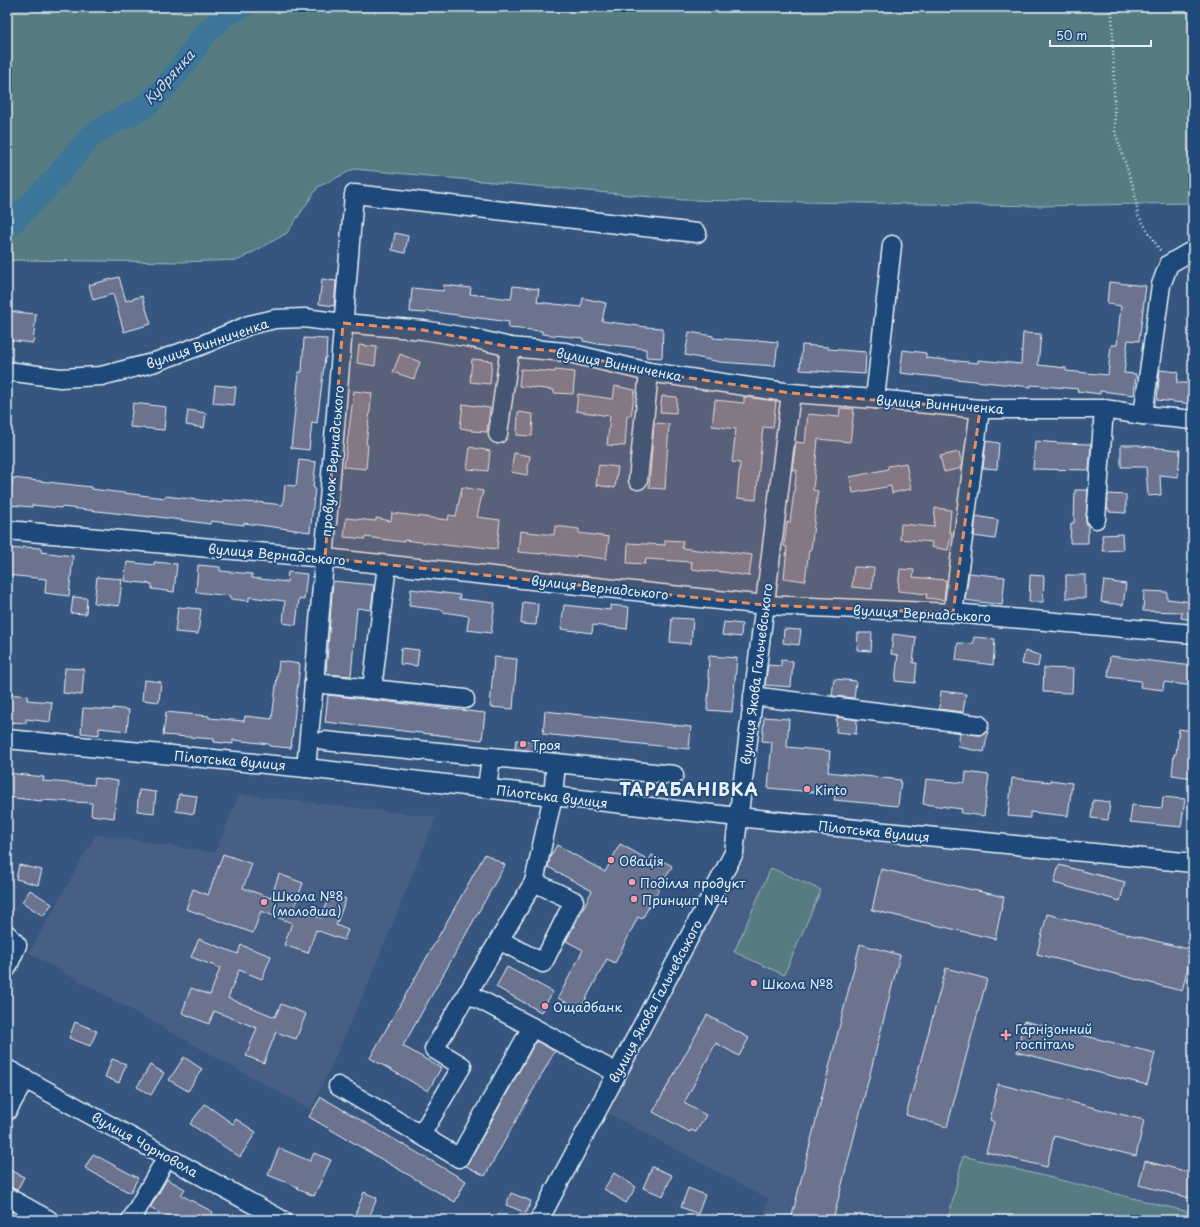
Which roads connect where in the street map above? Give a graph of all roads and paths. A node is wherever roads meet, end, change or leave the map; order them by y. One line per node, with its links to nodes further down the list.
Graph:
1 (1112, 7): 5 (path)
2 (697, 233): 6 (street, провулок Вернадського)
3 (892, 245): 11 (street)
4 (1193, 253): 5 (street)
5 (1169, 264): 14 (street)
6 (343, 323): 7 (street, вулиця Винниченка); 8 (street, вулиця Винниченка); 20 (street, провулок Вернадського)
7 (510, 347): 9 (street, вулиця Винниченка); 16 (street)
8 (7, 371)
9 (649, 372): 10 (street, вулиця Винниченка); 17 (street)
10 (791, 393): 11 (street, вулиця Винниченка); 22 (street, вулиця Якова Гальчевського)
11 (875, 399): 12 (street, вулиця Винниченка)
12 (980, 409): 13 (street, вулиця Винниченка); 23 (street)
13 (1104, 409): 14 (street, вулиця Винниченка); 18 (street)
14 (1143, 415): 15 (street, вулиця Винниченка)
15 (1193, 420)
16 (498, 434)
17 (638, 480)
18 (1096, 519)
19 (7, 530): 20 (street, вулиця Вернадського)
20 (325, 558): 21 (street, вулиця Вернадського); 25 (street, провулок Вернадського)
21 (387, 565): 22 (street, вулиця Вернадського); 26 (street)
22 (764, 605): 23 (street, вулиця Вернадського); 27 (street, вулиця Якова Гальчевського)
23 (953, 613): 24 (street, вулиця Вернадського)
24 (1193, 634)
25 (314, 683): 26 (street); 35 (street, провулок Вернадського)
26 (372, 689): 28 (street)
27 (753, 696): 29 (street); 40 (street, вулиця Якова Гальчевського)
28 (465, 699)
29 (979, 725)
30 (7, 739): 35 (street, Пілотська вулиця)
31 (324, 741): 32 (street)
32 (372, 747): 33 (street); 36 (street)
33 (491, 757): 34 (street); 38 (street)
34 (556, 763): 37 (street); 39 (street)
35 (306, 768): 36 (street, Пілотська вулиця)
36 (369, 775): 38 (street, Пілотська вулиця)
37 (674, 775)
38 (487, 788): 39 (street, Пілотська вулиця)
39 (553, 796): 40 (street, Пілотська вулиця); 42 (street)
40 (738, 817): 41 (street, Пілотська вулиця); 49 (street, вулиця Якова Гальчевського)
41 (1193, 863)
42 (534, 882): 44 (street); 44 (street)
43 (7, 934): 45 (street)
44 (499, 940): 46 (street)
45 (7, 968)
46 (467, 993): 47 (street); 53 (street)
47 (532, 1027): 49 (street); 53 (street)
48 (7, 1069): 50 (street, вулиця Чорновола)
49 (617, 1073): 59 (street, вулиця Якова Гальчевського)
50 (25, 1079): 52 (street); 54 (street, вулиця Чорновола)
51 (338, 1086): 53 (street)
52 (7, 1111)
53 (421, 1135)
54 (167, 1157): 57 (street); 58 (street, вулиця Чорновола)
55 (7, 1197): 56 (street)
56 (49, 1220)
57 (131, 1220)
58 (282, 1220)
59 (539, 1220)

